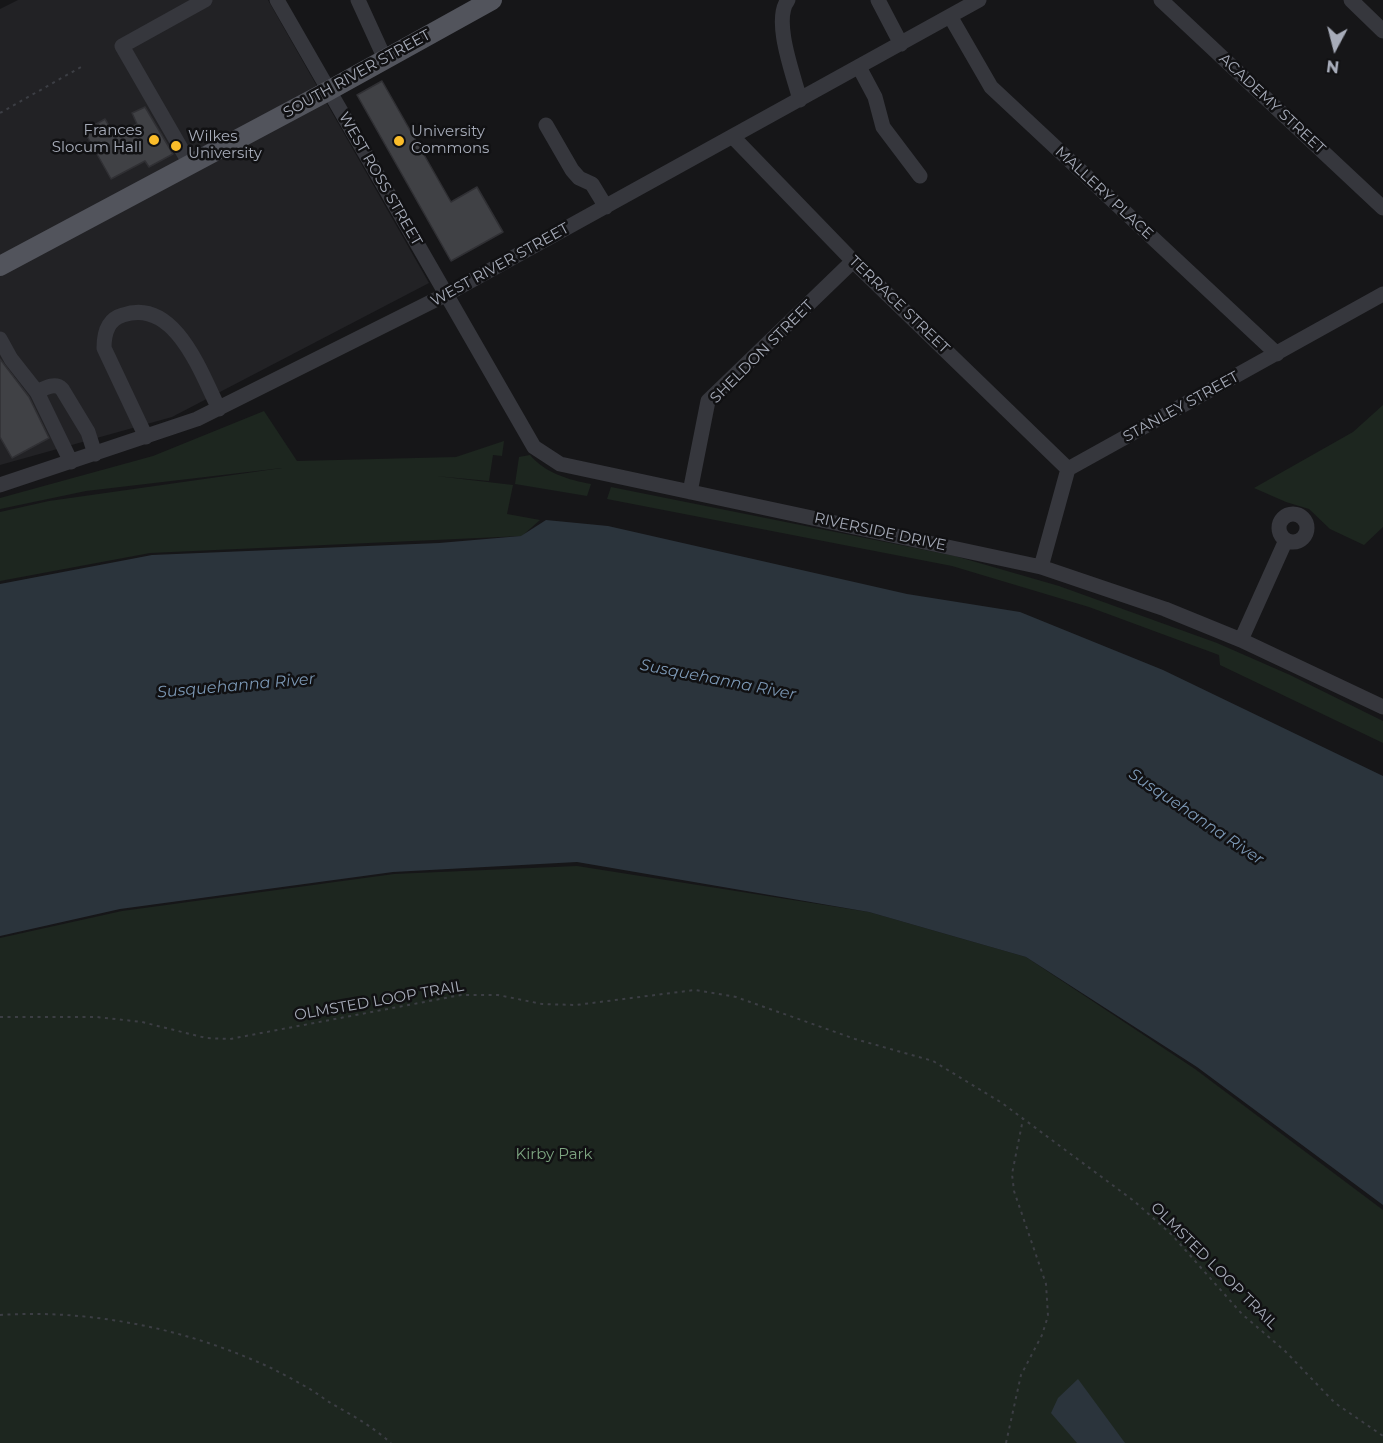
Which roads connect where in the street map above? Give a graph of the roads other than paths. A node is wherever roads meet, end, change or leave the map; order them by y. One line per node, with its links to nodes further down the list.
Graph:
1 (205, 0): 19 (street)
2 (277, 0): 15 (street, WEST ROSS STREET)
3 (358, 0): 13 (street)
4 (492, 0): 13 (main road, SOUTH RIVER STREET)
5 (788, 0): 16 (street)
6 (878, 0): 12 (street)
7 (980, 0): 10 (street, WEST RIVER STREET)
8 (1161, 0): 22 (street, ACADEMY STREET)
9 (1351, 0): 11 (street)
10 (950, 16): 12 (street, WEST RIVER STREET); 28 (street, MALLERY PLACE)
11 (1383, 31)
12 (901, 44): 14 (street, WEST RIVER STREET)
13 (385, 59): 15 (main road, SOUTH RIVER STREET)
14 (859, 67): 16 (street, WEST RIVER STREET); 20 (street)
15 (328, 91): 19 (main road, SOUTH RIVER STREET); 25 (street, WEST ROSS STREET)
16 (800, 100): 18 (street, WEST RIVER STREET)
17 (546, 125): 21 (street)
18 (733, 136): 21 (street, WEST RIVER STREET); 23 (street, TERRACE STREET)
19 (190, 164): 24 (main road, SOUTH RIVER STREET)
20 (920, 176)
21 (606, 207): 25 (street, WEST RIVER STREET)
22 (1383, 208)
23 (853, 261): 34 (street, TERRACE STREET); 36 (street, SHELDON STREET)
24 (0, 266)
25 (447, 294): 30 (street, WEST RIVER STREET); 36 (street, RIVERSIDE DRIVE)
26 (1383, 294): 28 (street, STANLEY STREET)
27 (0, 339): 29 (street)
28 (1276, 354): 34 (street, STANLEY STREET)
29 (37, 392): 32 (street); 33 (street)
30 (219, 409): 31 (street, WEST RIVER STREET); 31 (street)
31 (146, 437): 32 (street, WEST RIVER STREET)
32 (95, 454): 33 (street, WEST RIVER STREET)
33 (71, 462): 35 (street, WEST RIVER STREET)
34 (1068, 469): 38 (street)
35 (0, 485)
36 (690, 492): 38 (street, RIVERSIDE DRIVE)
37 (1286, 540): 39 (street)
38 (1041, 567): 39 (street, RIVERSIDE DRIVE)
39 (1241, 640): 40 (street, RIVERSIDE DRIVE)
40 (1383, 707)

